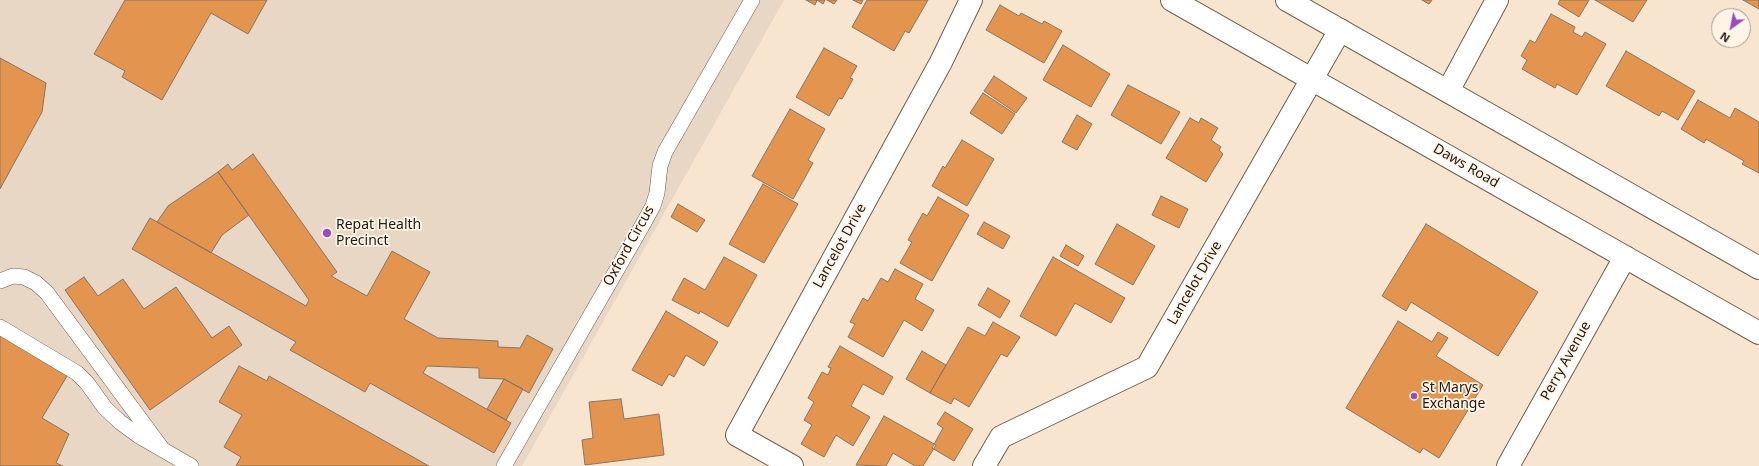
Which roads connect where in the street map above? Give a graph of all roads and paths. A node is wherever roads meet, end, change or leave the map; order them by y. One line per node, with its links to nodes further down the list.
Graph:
1 (752, 0): 16 (lane, Oxford Circus)
2 (971, 0): 17 (street, Lancelot Drive)
3 (1172, 0): 7 (street, Daws Road)
4 (1287, 0): 6 (street)
5 (1497, 0): 8 (street)
6 (1340, 30): 7 (street, Lancelot Drive); 8 (street)
7 (1312, 79): 9 (street, Daws Road); 18 (street, Lancelot Drive)
8 (1448, 91): 10 (street)
9 (1624, 257): 13 (street, Daws Road); 19 (street, Perry Avenue)
10 (1759, 268)
11 (0, 281): 14 (lane)
12 (0, 327): 14 (lane)
13 (1759, 333)
14 (163, 450): 15 (lane)
15 (191, 466)
16 (504, 466)
17 (792, 466)
18 (984, 466)
19 (1508, 466)

